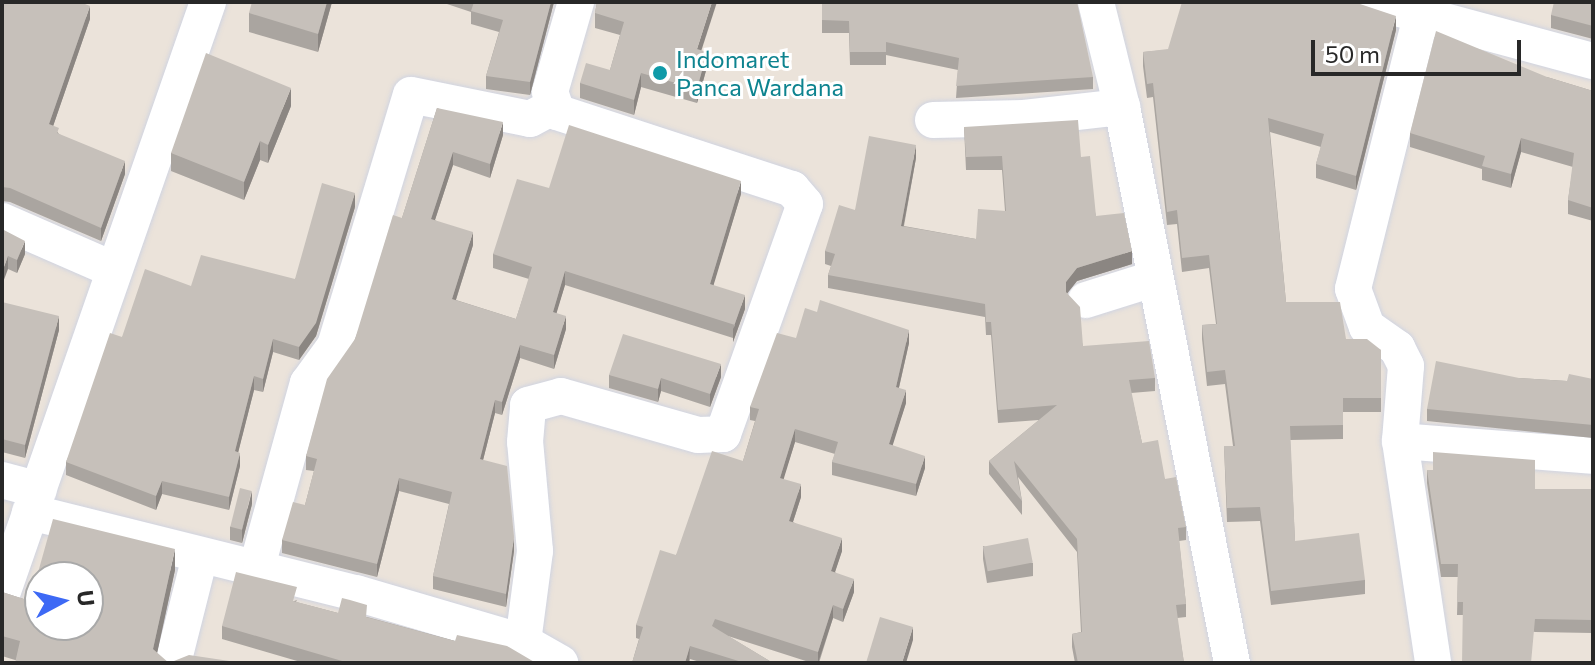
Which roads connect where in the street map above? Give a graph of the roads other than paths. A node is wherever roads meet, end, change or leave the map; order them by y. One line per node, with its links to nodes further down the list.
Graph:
1 (208, 2): 11 (street)
2 (576, 2): 7 (street)
3 (1096, 2): 8 (street)
4 (1374, 2): 5 (street)
5 (1443, 14): 6 (street); 14 (street)
6 (1593, 61)
7 (553, 107): 19 (street); 21 (street)
8 (1122, 107): 9 (street); 12 (street)
9 (933, 120)
10 (2, 221): 11 (street)
11 (114, 270): 17 (street)
12 (1153, 279): 13 (street); 24 (street)
13 (1086, 300)
14 (1400, 441): 15 (street); 25 (street)
15 (1593, 456)
16 (2, 480): 17 (street)
17 (35, 501): 18 (street); 20 (street)
18 (200, 556): 19 (street); 22 (street)
19 (256, 570): 21 (street)
20 (2, 594)
21 (523, 642): 23 (street)
22 (173, 663)
23 (560, 663)
24 (1232, 663)
25 (1433, 663)

